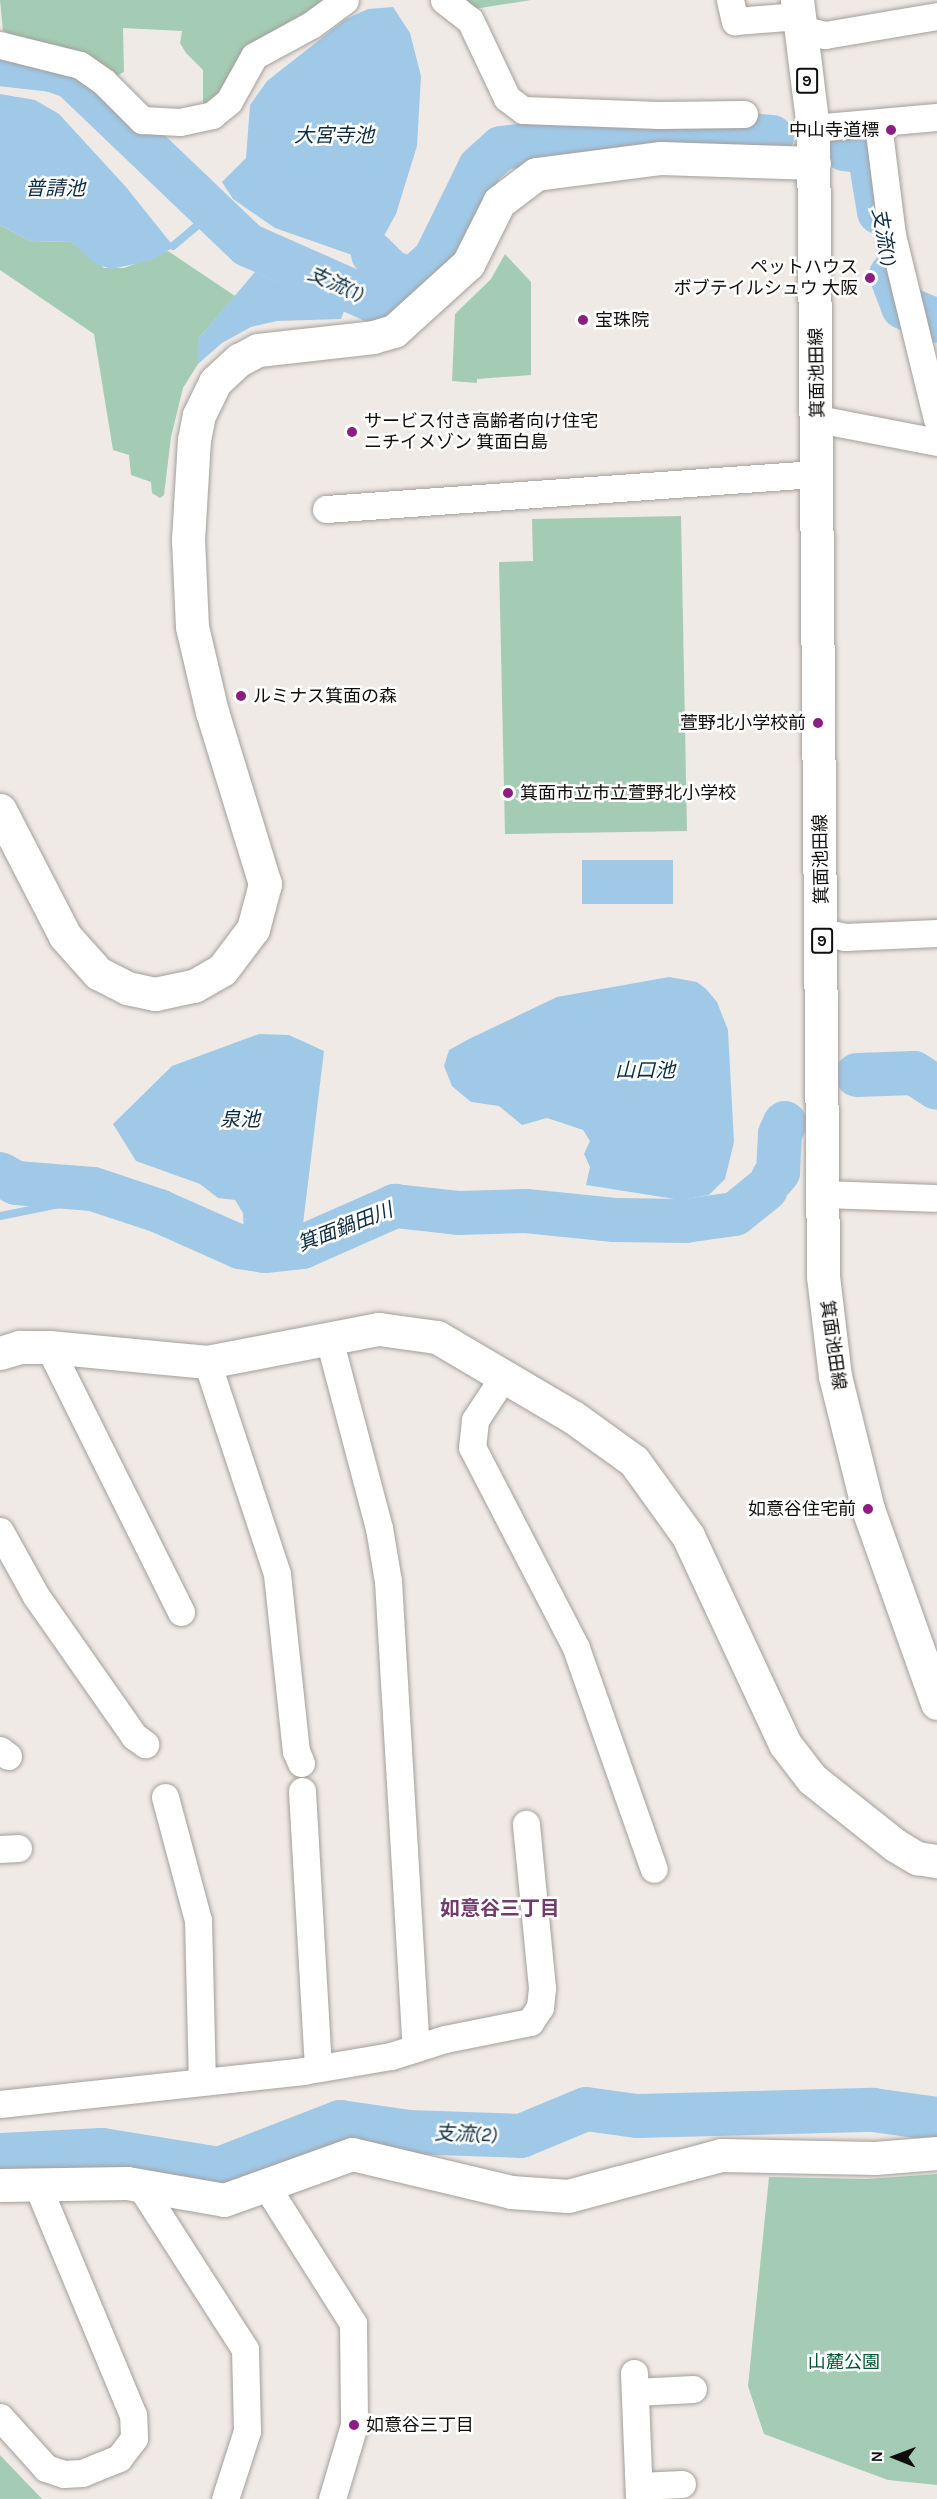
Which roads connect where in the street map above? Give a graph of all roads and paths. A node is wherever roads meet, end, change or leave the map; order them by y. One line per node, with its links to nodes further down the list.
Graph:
1 (345, 0): 6 (street)
2 (444, 0): 11 (street)
3 (730, 0): 4 (street)
4 (799, 15): 5 (street); 10 (street, 箕面池田線 / 9)
5 (937, 16)
6 (0, 45)
7 (744, 114): 11 (street)
8 (937, 117): 9 (street)
9 (878, 124): 10 (street); 14 (street)
10 (813, 128): 12 (street, 箕面池田線 / 9)
11 (659, 136): 12 (street); 18 (street)
12 (814, 163): 13 (street, 箕面池田線 / 9)
13 (818, 419): 15 (street); 16 (street, 箕面池田線 / 9)
14 (937, 419)
15 (937, 442)
16 (818, 474): 17 (street); 19 (street, 箕面池田線 / 9)
17 (326, 509)
18 (0, 810)
19 (822, 933): 20 (street); 21 (street, 箕面池田線 / 9)
20 (937, 933)
21 (822, 1194): 22 (street); 30 (street, 箕面池田線 / 9)
22 (934, 1198)
23 (329, 1339): 26 (street); 27 (street); 38 (street)
24 (50, 1347): 25 (street); 26 (street); 29 (street)
25 (0, 1353)
26 (207, 1362): 32 (street)
27 (504, 1377): 36 (street); 37 (street)
28 (0, 1531): 31 (street)
29 (180, 1612)
30 (937, 1703)
31 (145, 1744)
32 (301, 1763)
33 (302, 1791): 39 (street)
34 (165, 1797): 40 (street)
35 (526, 1824): 38 (street)
36 (937, 1861)
37 (654, 1869)
38 (416, 2048): 39 (street)
39 (318, 2068): 40 (street)
40 (202, 2082): 41 (street)
41 (0, 2104)
42 (937, 2153): 45 (street)
43 (37, 2184): 44 (street); 46 (street); 48 (street)
44 (139, 2184): 45 (street); 51 (street)
45 (265, 2184): 52 (street)
46 (0, 2185)
47 (693, 2390): 50 (street)
48 (0, 2416)
49 (682, 2484): 50 (street)
50 (639, 2492)
51 (225, 2499)
52 (332, 2499)

